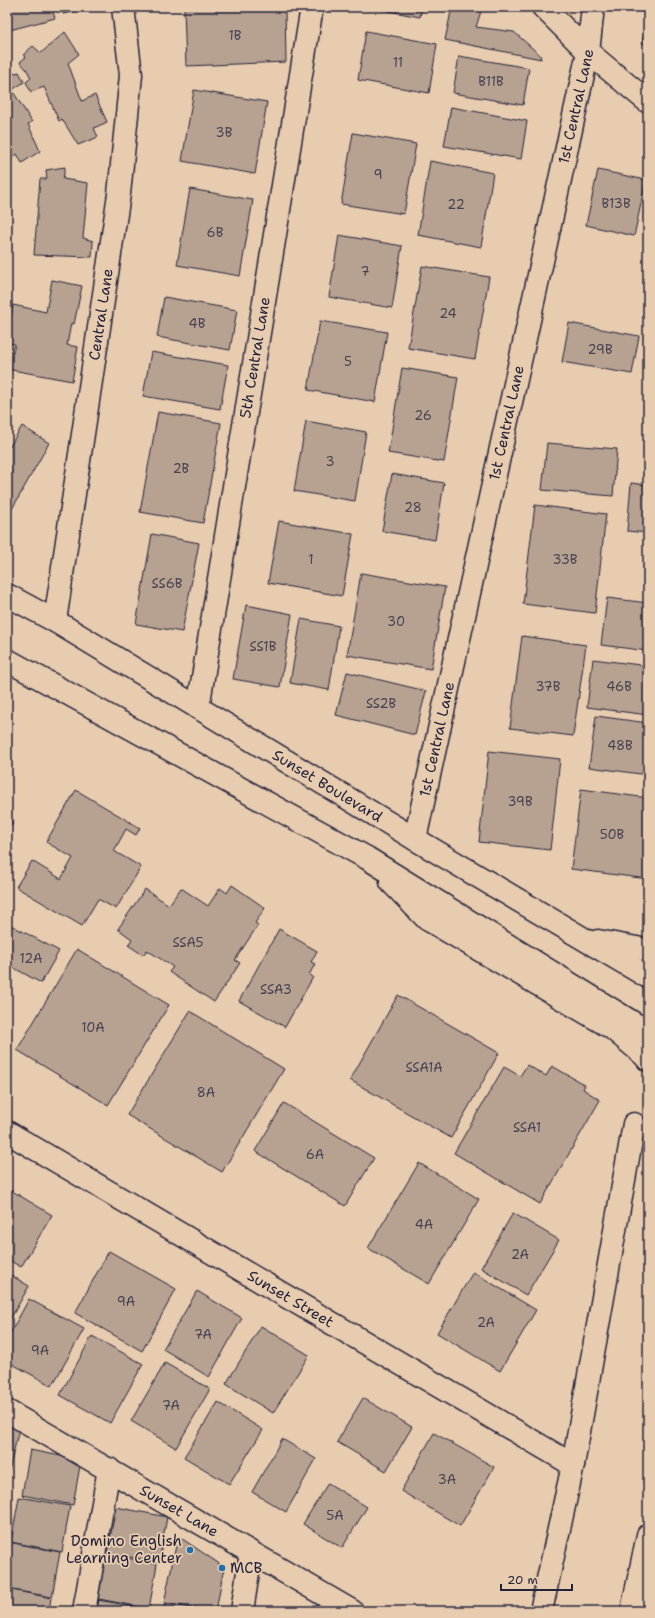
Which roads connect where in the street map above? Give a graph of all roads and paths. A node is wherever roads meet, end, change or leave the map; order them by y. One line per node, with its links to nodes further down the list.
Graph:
1 (123, 7): 8 (street, Central Lane)
2 (312, 7): 10 (street, 5th Central Lane)
3 (543, 7): 5 (street)
4 (593, 7): 5 (street, 1st Central Lane)
5 (588, 52): 6 (street); 11 (street, 1st Central Lane)
6 (648, 102)
7 (7, 595): 8 (street, Sunset Boulevard)
8 (55, 621): 10 (street, Sunset Boulevard)
9 (7, 660): 12 (street)
10 (198, 708): 11 (street, Sunset Boulevard)
11 (415, 839): 13 (street, Sunset Boulevard)
12 (367, 858): 16 (street); 17 (street)
13 (583, 938): 14 (street); 15 (street, Sunset Boulevard)
14 (648, 950)
15 (648, 977)
16 (648, 1032)
17 (648, 1060)
18 (634, 1124): 21 (street)
19 (7, 1132): 21 (street, Sunset Street)
20 (7, 1411): 22 (street, Sunset Lane)
21 (573, 1465): 28 (street)
22 (109, 1469): 24 (street, Sunset Lane); 25 (street)
23 (648, 1535): 29 (street)
24 (251, 1553): 26 (street); 27 (street, Sunset Lane)
25 (84, 1611)
26 (242, 1611)
27 (352, 1611)
28 (541, 1611)
29 (632, 1611)

